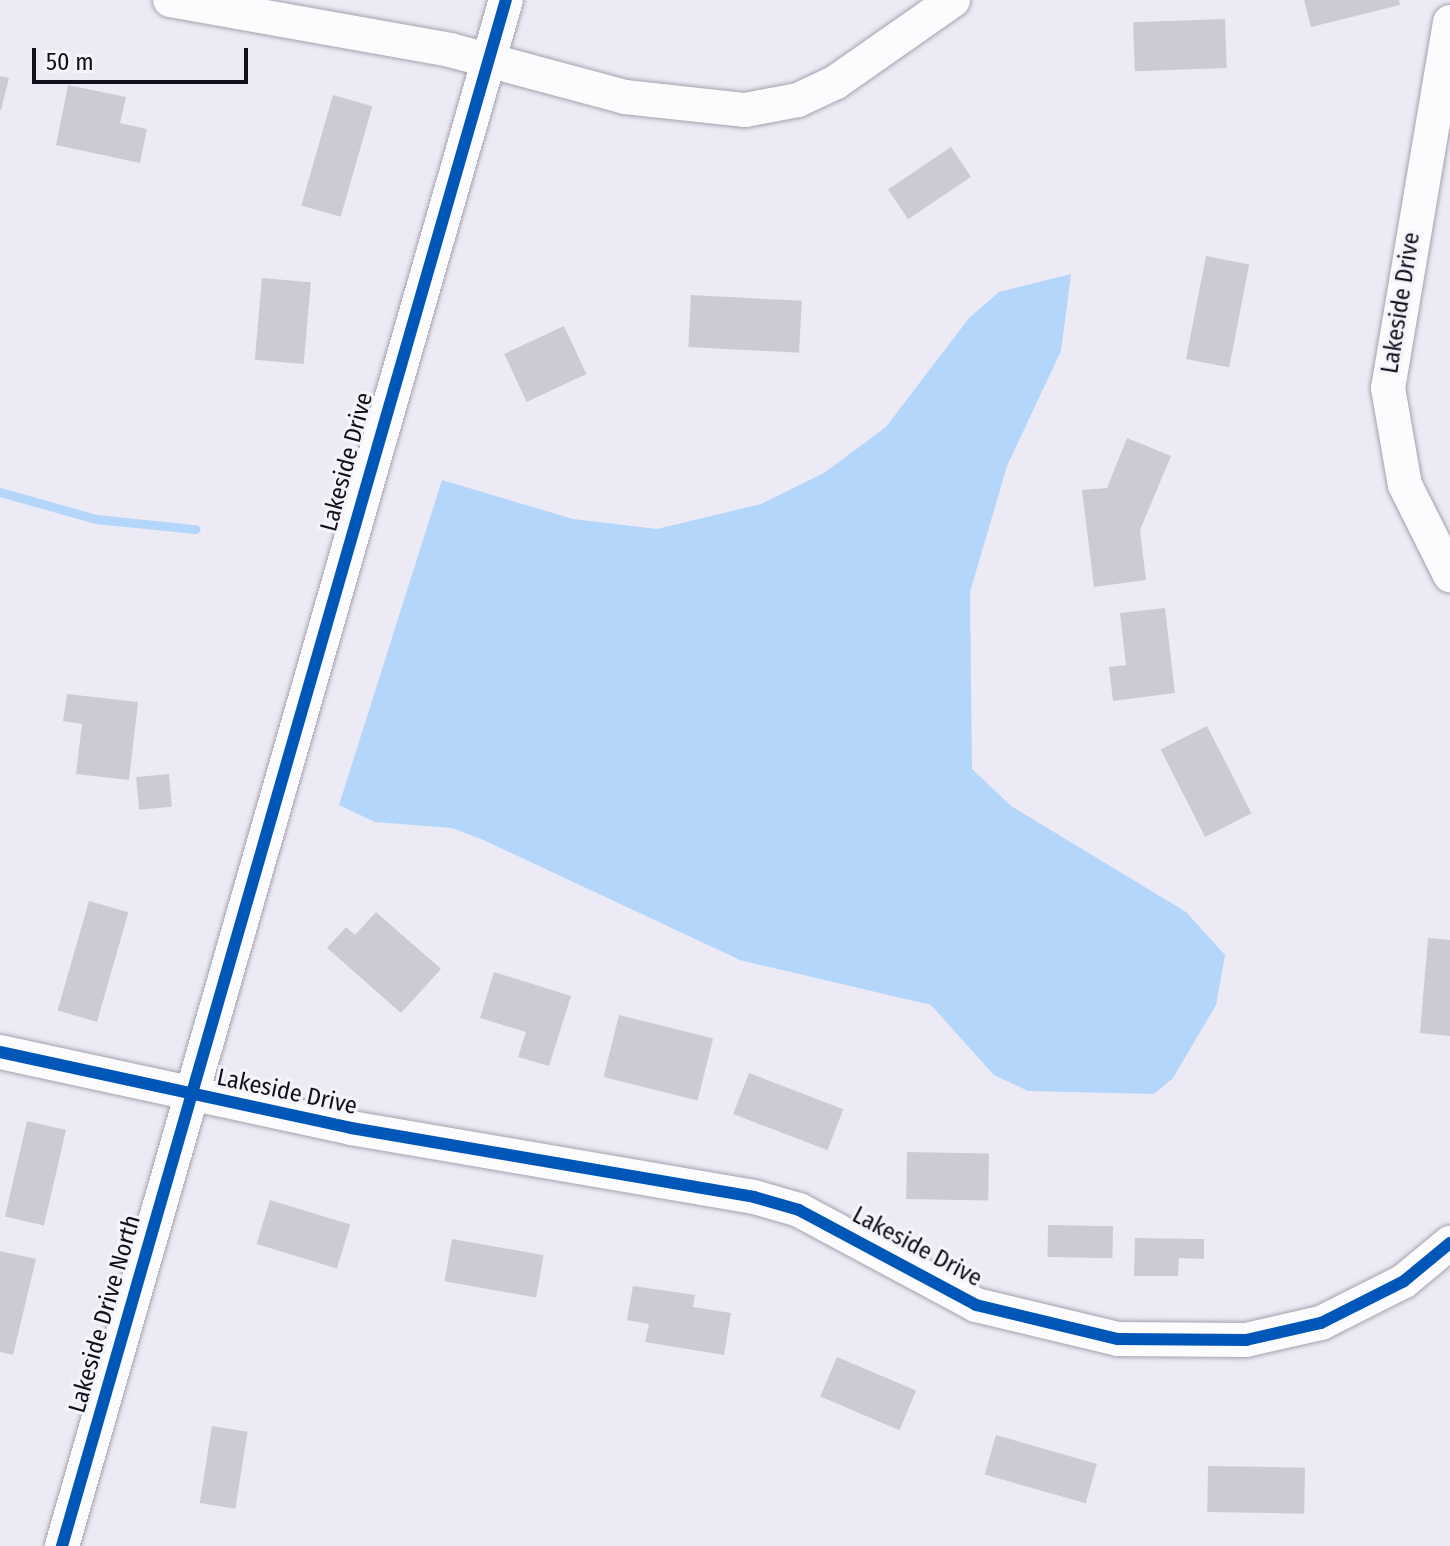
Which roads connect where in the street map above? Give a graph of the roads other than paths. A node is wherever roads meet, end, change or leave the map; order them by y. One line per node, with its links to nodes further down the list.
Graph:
1 (170, 0): 5 (street)
2 (506, 0): 5 (street, Lakeside Drive)
3 (953, 0): 5 (street)
4 (1450, 22): 6 (street, Lakeside Drive)
5 (489, 60): 8 (street, Lakeside Drive)
6 (1450, 575)
7 (0, 1052): 8 (street)
8 (191, 1094): 9 (street, Lakeside Drive); 10 (street, Lakeside Drive North)
9 (1450, 1243)
10 (62, 1546)

